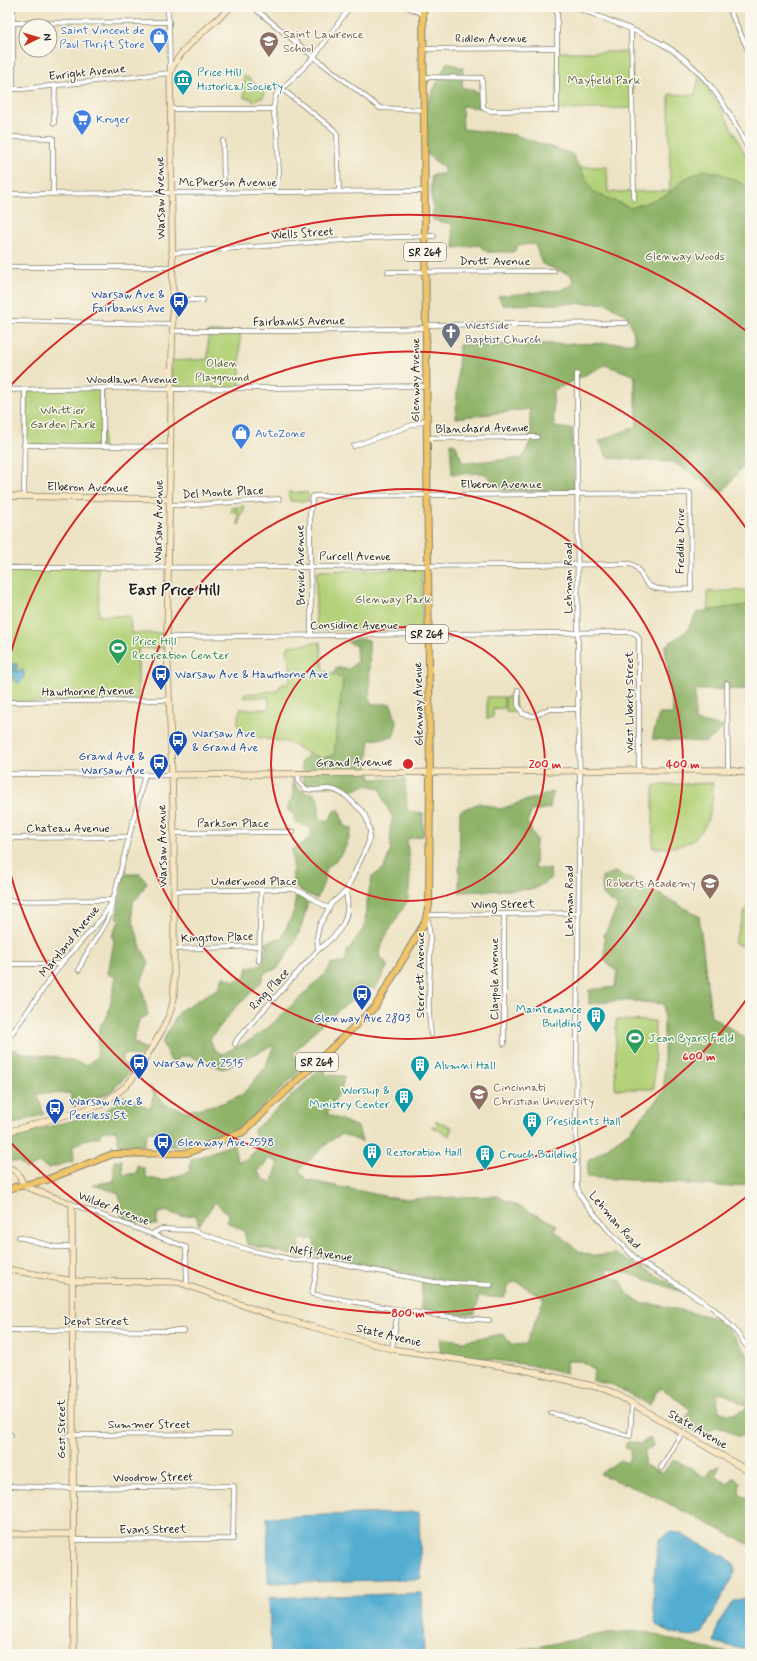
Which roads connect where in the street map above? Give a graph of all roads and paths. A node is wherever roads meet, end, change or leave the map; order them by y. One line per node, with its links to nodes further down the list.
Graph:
1 (13, 7): 12 (street)
2 (167, 7): 13 (street)
3 (231, 7): 19 (main road)
4 (253, 7): 18 (street)
5 (350, 7): 18 (street)
6 (407, 7): 11 (street)
7 (423, 7): 11 (main road, Glenway Avenue / SR 264)
8 (558, 7): 15 (street)
9 (575, 7): 14 (street)
10 (728, 7): 17 (street)
11 (423, 14): 16 (main road, Glenway Avenue / SR 264)
12 (13, 22): 13 (street); 23 (street)
13 (169, 22): 19 (street)
14 (631, 30): 31 (street); 39 (street)
15 (557, 48): 16 (street, Ridlen Avenue); 20 (street)
16 (424, 49): 20 (main road, Glenway Avenue / SR 264)
17 (750, 54)
18 (314, 57): 24 (street); 27 (street)
19 (170, 73): 21 (street, Enright Avenue); 26 (main road, Warsaw Avenue)
20 (424, 77): 27 (main road, Glenway Avenue / SR 264)
21 (55, 86): 23 (street, Enright Avenue); 28 (street)
22 (7, 87): 23 (street, Enright Avenue)
23 (13, 89)
24 (282, 90): 25 (street); 32 (street)
25 (274, 109): 26 (street); 35 (street)
26 (170, 110): 36 (main road, Warsaw Avenue)
27 (424, 110): 33 (main road, Glenway Avenue / SR 264)
28 (54, 123)
29 (7, 137): 38 (street)
30 (223, 141): 34 (street)
31 (750, 153)
32 (339, 191): 33 (street, McPherson Avenue); 35 (street, McPherson Avenue)
33 (425, 191): 40 (main road, Glenway Avenue / SR 264)
34 (224, 192): 35 (street, McPherson Avenue); 36 (street, McPherson Avenue)
35 (275, 192)
36 (171, 193): 38 (street, McPherson Avenue); 42 (main road, Warsaw Avenue)
37 (7, 194): 38 (street, McPherson Avenue)
38 (53, 194)
39 (634, 199)
40 (425, 236): 41 (street, Wells Street); 42 (street, Wells Street); 47 (main road, Glenway Avenue / SR 264)
41 (434, 236)
42 (171, 253): 44 (main road, Warsaw Avenue)
43 (7, 267): 44 (street)
44 (172, 267): 48 (main road, Warsaw Avenue)
45 (554, 271): 47 (street, Drott Avenue)
46 (388, 272): 47 (street, Drott Avenue)
47 (425, 272): 53 (main road, Glenway Avenue / SR 264)
48 (173, 300): 49 (street); 51 (main road, Warsaw Avenue)
49 (203, 300)
50 (7, 321): 51 (street)
51 (173, 324): 54 (main road, Warsaw Avenue)
52 (627, 324): 53 (street, Fairbanks Avenue)
53 (427, 327): 54 (street, Fairbanks Avenue); 56 (main road, Glenway Avenue / SR 264)
54 (173, 331): 58 (main road, Warsaw Avenue)
55 (577, 374): 69 (street, Lehman Road)
56 (426, 386): 58 (street, Woodlawn Avenue); 61 (main road, Glenway Avenue / SR 264)
57 (103, 389): 58 (street, Woodlawn Avenue); 60 (street, Woodlawn Avenue); 65 (street)
58 (171, 389): 67 (main road, Warsaw Avenue)
59 (7, 390): 60 (street, Woodlawn Avenue)
60 (25, 390): 64 (street)
61 (426, 420): 63 (main road, Glenway Avenue / SR 264); 66 (street)
62 (537, 437): 63 (street, Blanchard Avenue)
63 (427, 438): 73 (main road, Glenway Avenue / SR 264)
64 (24, 444): 65 (street); 71 (street)
65 (103, 446): 67 (street)
66 (354, 446)
67 (170, 447): 75 (main road, Warsaw Avenue)
68 (690, 493): 69 (street, Elberon Avenue); 81 (street, Freddie Drive)
69 (577, 495): 73 (street, Elberon Avenue); 76 (street, Lehman Road)
70 (7, 496): 71 (main road, Elberon Avenue)
71 (24, 496): 75 (main road, Elberon Avenue)
72 (313, 496): 73 (street, Elberon Avenue); 79 (street, Brevier Avenue)
73 (426, 496): 78 (main road, Glenway Avenue / SR 264)
74 (279, 498): 75 (street, Del Monte Place)
75 (169, 502): 77 (main road, Warsaw Avenue)
76 (578, 564): 78 (street, Purcell Avenue); 81 (street, Purcell Avenue); 82 (street, Lehman Road)
77 (168, 566): 79 (street, Purcell Avenue); 80 (street, Purcell Avenue); 86 (main road, Warsaw Avenue)
78 (428, 566): 79 (street, Purcell Avenue); 83 (main road, Glenway Avenue / SR 264)
79 (311, 567): 85 (street, Brevier Avenue)
80 (7, 568)
81 (691, 589)
82 (578, 632): 83 (street, Considine Avenue); 84 (street, Considine Avenue); 91 (street, Lehman Road)
83 (428, 634): 85 (street, Considine Avenue); 95 (main road, Glenway Avenue / SR 264)
84 (636, 634): 93 (street, West Liberty Street)
85 (311, 635): 86 (street, Considine Avenue)
86 (167, 637): 89 (main road, Warsaw Avenue)
87 (727, 683): 94 (street)
88 (518, 690): 91 (street)
89 (169, 700): 90 (street, Hawthorne Avenue); 100 (main road, Warsaw Avenue)
90 (7, 702)
91 (578, 709): 92 (street, Lehman Road)
92 (580, 770): 93 (main road, Grand Avenue); 95 (main road, Grand Avenue); 111 (street, Lehman Road)
93 (639, 770): 94 (main road, Grand Avenue)
94 (728, 770): 97 (main road, Grand Avenue)
95 (430, 772): 96 (main road, Grand Avenue); 112 (main road, Glenway Avenue / SR 264)
96 (298, 773): 100 (main road, Grand Avenue); 107 (street, Ring Place)
97 (750, 773)
98 (7, 774): 99 (street, Grand Avenue)
99 (145, 774): 100 (street, Grand Avenue); 103 (street, Maryland Avenue)
100 (172, 775): 102 (main road, Warsaw Avenue)
101 (293, 832): 102 (street, Parkson Place)
102 (174, 833): 106 (main road, Warsaw Avenue)
103 (129, 837): 104 (street, Chateau Avenue); 108 (street, Maryland Avenue)
104 (7, 838)
105 (261, 890): 106 (street, Underwood Place); 110 (street, Underwood Place); 114 (street)
106 (174, 891): 115 (main road, Warsaw Avenue)
107 (346, 891): 110 (street, Ring Place); 116 (street, Ring Place)
108 (113, 900): 109 (street); 119 (street, Maryland Avenue); 120 (street)
109 (7, 901)
110 (328, 908): 116 (street, Ring Place)
111 (579, 913): 113 (street, Wing Street); 144 (street, Lehman Road)
112 (427, 915): 113 (street, Wing Street); 121 (street, Sterrett Avenue); 127 (main road, Glenway Avenue / SR 264)
113 (504, 915): 124 (street, Claypole Avenue)
114 (260, 946): 115 (street, Kingston Place); 117 (street)
115 (174, 949): 125 (main road, Warsaw Avenue)
116 (318, 950): 123 (street, Ring Place)
117 (259, 961)
118 (7, 964): 119 (street)
119 (61, 964): 122 (street, Maryland Avenue)
120 (79, 970)
121 (431, 1035)
122 (7, 1040)
123 (235, 1044)
124 (504, 1044)
125 (7, 1132)
126 (7, 1169): 127 (main road)
127 (24, 1186): 128 (main road, Glenway Avenue / SR 264); 129 (main road, Wilder Avenue)
128 (7, 1189)
129 (72, 1204): 130 (street, Wilder Avenue); 132 (main road, Gest Street)
130 (152, 1234): 133 (street, Neff Avenue); 136 (street, Wilder Avenue)
131 (19, 1237): 132 (street)
132 (72, 1247): 135 (main road, Gest Street)
133 (318, 1262): 137 (street, Neff Avenue); 138 (street)
134 (7, 1269): 135 (main road, State Avenue)
135 (72, 1281): 136 (main road, State Avenue); 141 (main road, Gest Street)
136 (186, 1284): 143 (main road, State Avenue)
137 (491, 1285)
138 (398, 1310): 139 (street); 143 (street)
139 (489, 1320)
140 (7, 1330): 141 (street, Depot Street)
141 (72, 1331): 142 (street, Depot Street); 148 (main road, Gest Street)
142 (184, 1331)
143 (392, 1349): 145 (main road, State Avenue)
144 (750, 1351)
145 (632, 1404): 146 (street); 147 (main road, State Avenue)
146 (551, 1413)
147 (682, 1433): 150 (street); 151 (main road, State Avenue)
148 (71, 1434): 149 (street, Summer Street); 153 (main road, Gest Street)
149 (229, 1434)
150 (661, 1468)
151 (750, 1472)
152 (7, 1486): 153 (street, Woodrow Street)
153 (72, 1488): 155 (main road, Gest Street); 156 (street, Woodrow Street)
154 (7, 1534): 155 (main road)
155 (72, 1534): 157 (main road, Gest Street)
156 (233, 1539): 157 (street, Evans Street)
157 (72, 1540): 158 (main road, Gest Street)
158 (74, 1654)

